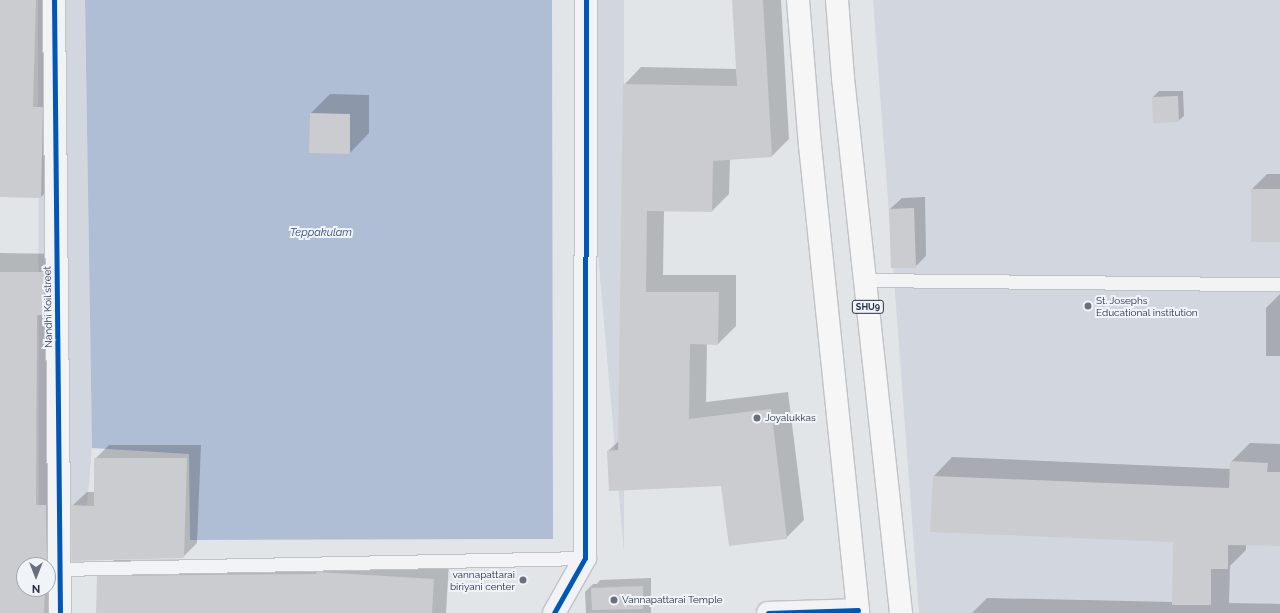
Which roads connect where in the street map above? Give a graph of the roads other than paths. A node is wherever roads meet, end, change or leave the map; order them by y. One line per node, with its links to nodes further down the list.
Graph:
1 (54, 0): 8 (street, Nandhi Koil street)
2 (586, 0): 7 (street)
3 (798, 0): 9 (main road)
4 (837, 0): 5 (main road, SHU9)
5 (865, 280): 6 (lane); 13 (main road, SHU9)
6 (1280, 284)
7 (584, 558): 8 (lane); 11 (street)
8 (60, 570): 10 (street, Nandhi Koil street)
9 (858, 611): 12 (street)
10 (60, 613)
11 (554, 613)
12 (768, 613)
13 (901, 613)

